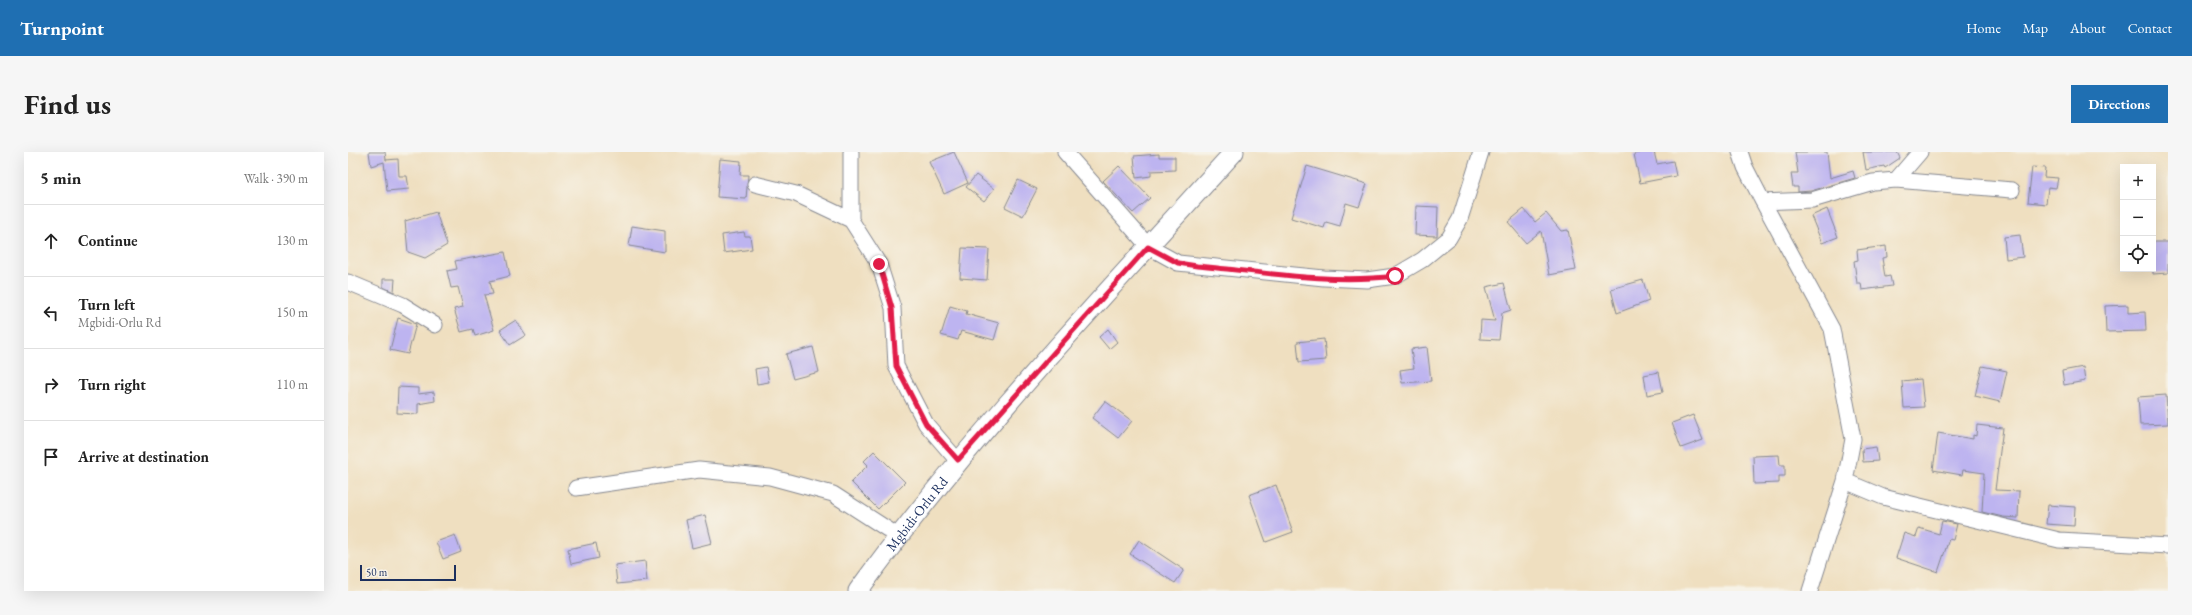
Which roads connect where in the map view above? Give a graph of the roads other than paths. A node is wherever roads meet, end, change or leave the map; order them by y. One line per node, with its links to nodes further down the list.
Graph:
1 (851, 152): 11 (street)
2 (1065, 152): 12 (street)
3 (1234, 152): 12 (main road, Mgbidi-Orlu Rd)
4 (1481, 152): 12 (street)
5 (1740, 152): 10 (street)
6 (1920, 152): 7 (street)
7 (1896, 180): 9 (street); 10 (street)
8 (755, 184): 11 (street)
9 (2012, 190)
10 (1763, 202): 16 (street)
11 (852, 220): 15 (street)
12 (1148, 247): 15 (main road, Mgbidi-Orlu Rd)
13 (348, 282): 14 (street)
14 (435, 325)
15 (958, 460): 18 (main road, Mgbidi-Orlu Rd)
16 (1846, 481): 19 (street); 21 (street)
17 (576, 488): 18 (street)
18 (898, 536): 20 (main road, Mgbidi-Orlu Rd)
19 (2168, 546)
20 (858, 591)
21 (1810, 591)

